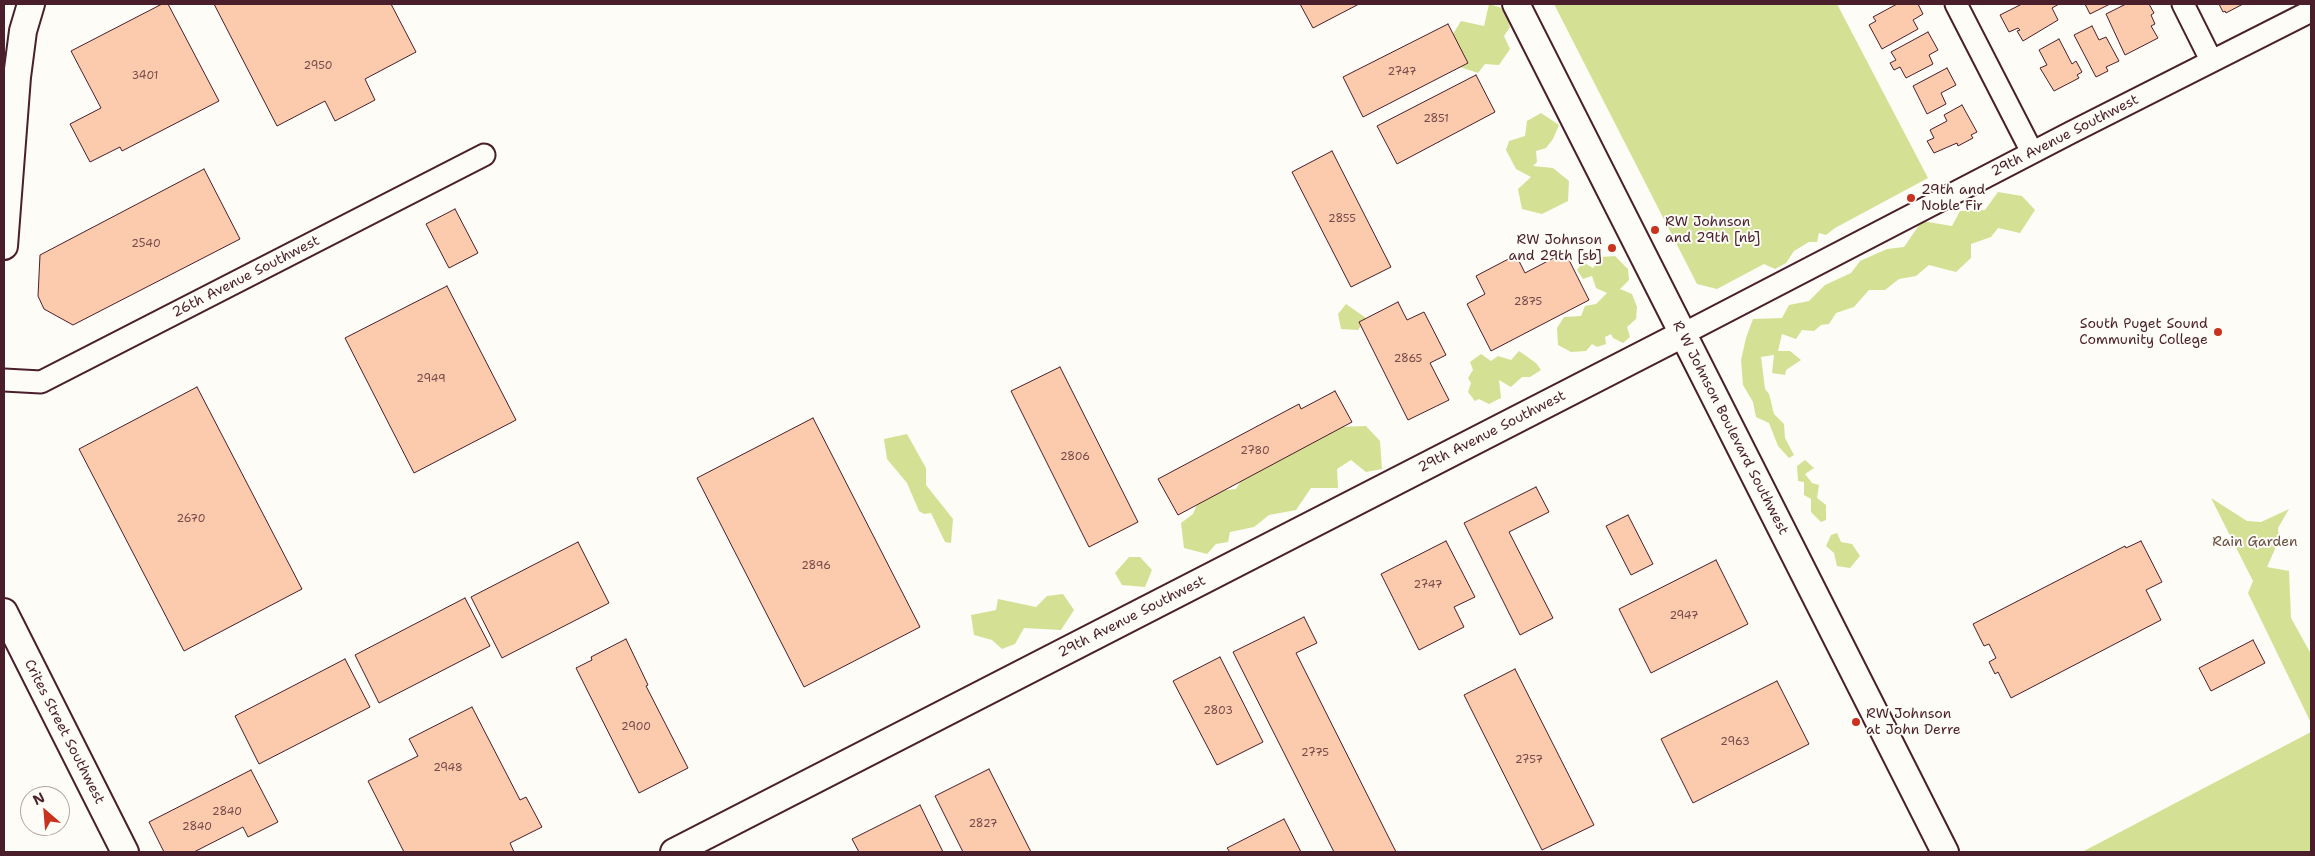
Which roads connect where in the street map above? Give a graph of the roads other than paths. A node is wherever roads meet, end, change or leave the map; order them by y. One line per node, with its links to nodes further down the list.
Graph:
1 (31, 4): 9 (street)
2 (1516, 4): 10 (street, R W Johnson Boulevard Southwest)
3 (1956, 4): 7 (street)
4 (2183, 4): 6 (street)
5 (2310, 11): 6 (street, 29th Avenue Southwest)
6 (2211, 60): 7 (street, 29th Avenue Southwest)
7 (2032, 152): 10 (street, 29th Avenue Southwest)
8 (484, 155): 11 (street, 26th Avenue Southwest)
9 (4, 246)
10 (1683, 334): 14 (street, 29th Avenue Southwest); 15 (street, R W Johnson Boulevard Southwest)
11 (4, 380)
12 (4, 612): 13 (street, Crites Street Southwest)
13 (124, 852)
14 (674, 852)
15 (1945, 852)

